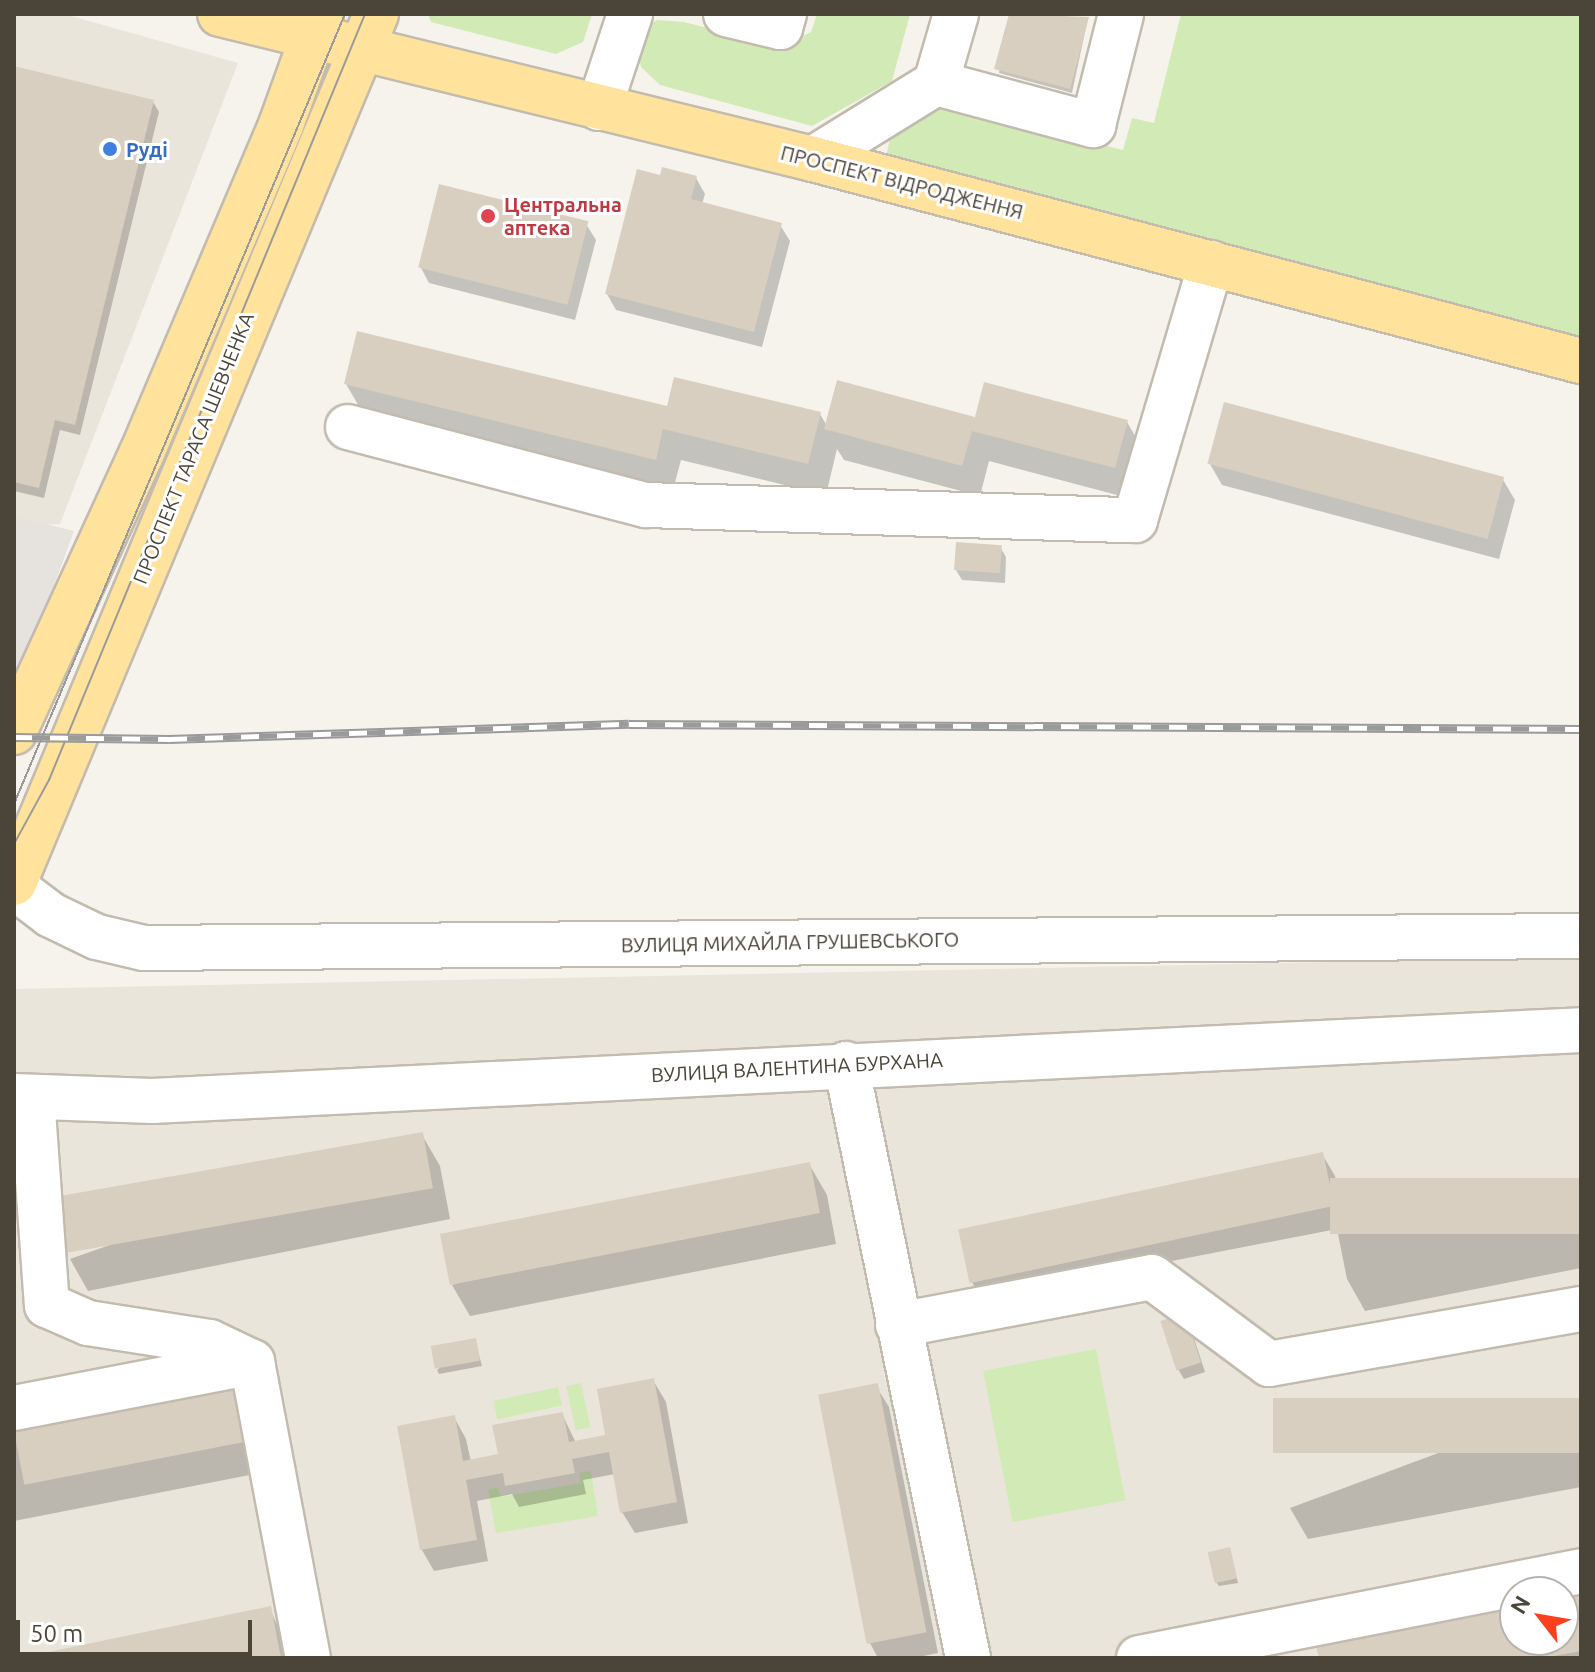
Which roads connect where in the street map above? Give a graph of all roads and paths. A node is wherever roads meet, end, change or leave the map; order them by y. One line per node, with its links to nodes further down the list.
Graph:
1 (220, 14): 7 (main road, ПРОСПЕКТ ВІДРОДЖЕННЯ)
2 (630, 14): 10 (street)
3 (726, 14): 4 (street)
4 (784, 14)
5 (956, 14): 9 (street)
6 (1121, 14): 9 (street)
7 (316, 26): 8 (main road, ПРОСПЕКТ ВІДРОДЖЕННЯ); 15 (main road)
8 (368, 32): 10 (main road, ПРОСПЕКТ ВІДРОДЖЕННЯ); 16 (main road, ПРОСПЕКТ ТАРАСА ШЕВЧЕНКА)
9 (936, 83): 11 (street)
10 (599, 108): 11 (main road, ПРОСПЕКТ ВІДРОДЖЕННЯ)
11 (813, 159): 12 (main road, ПРОСПЕКТ ВІДРОДЖЕННЯ)
12 (1211, 263): 13 (main road, ПРОСПЕКТ ВІДРОДЖЕННЯ); 14 (street)
13 (1581, 361)
14 (348, 427)
15 (14, 732)
16 (14, 885): 17 (street, ВУЛИЦЯ МИХАЙЛА ГРУШЕВСЬКОГО)
17 (1581, 936)
18 (1581, 1030): 19 (street, ВУЛИЦЯ ВАЛЕНТИНА БУРХАНА)
19 (846, 1064): 20 (street, ВУЛИЦЯ ВАЛЕНТИНА БУРХАНА); 22 (street)
20 (23, 1096): 23 (street)
21 (1581, 1309): 22 (street)
22 (898, 1325): 27 (street)
23 (252, 1362): 24 (street); 26 (street)
24 (14, 1408)
25 (1581, 1571): 28 (street)
26 (308, 1658)
27 (968, 1658)
28 (1139, 1658)

